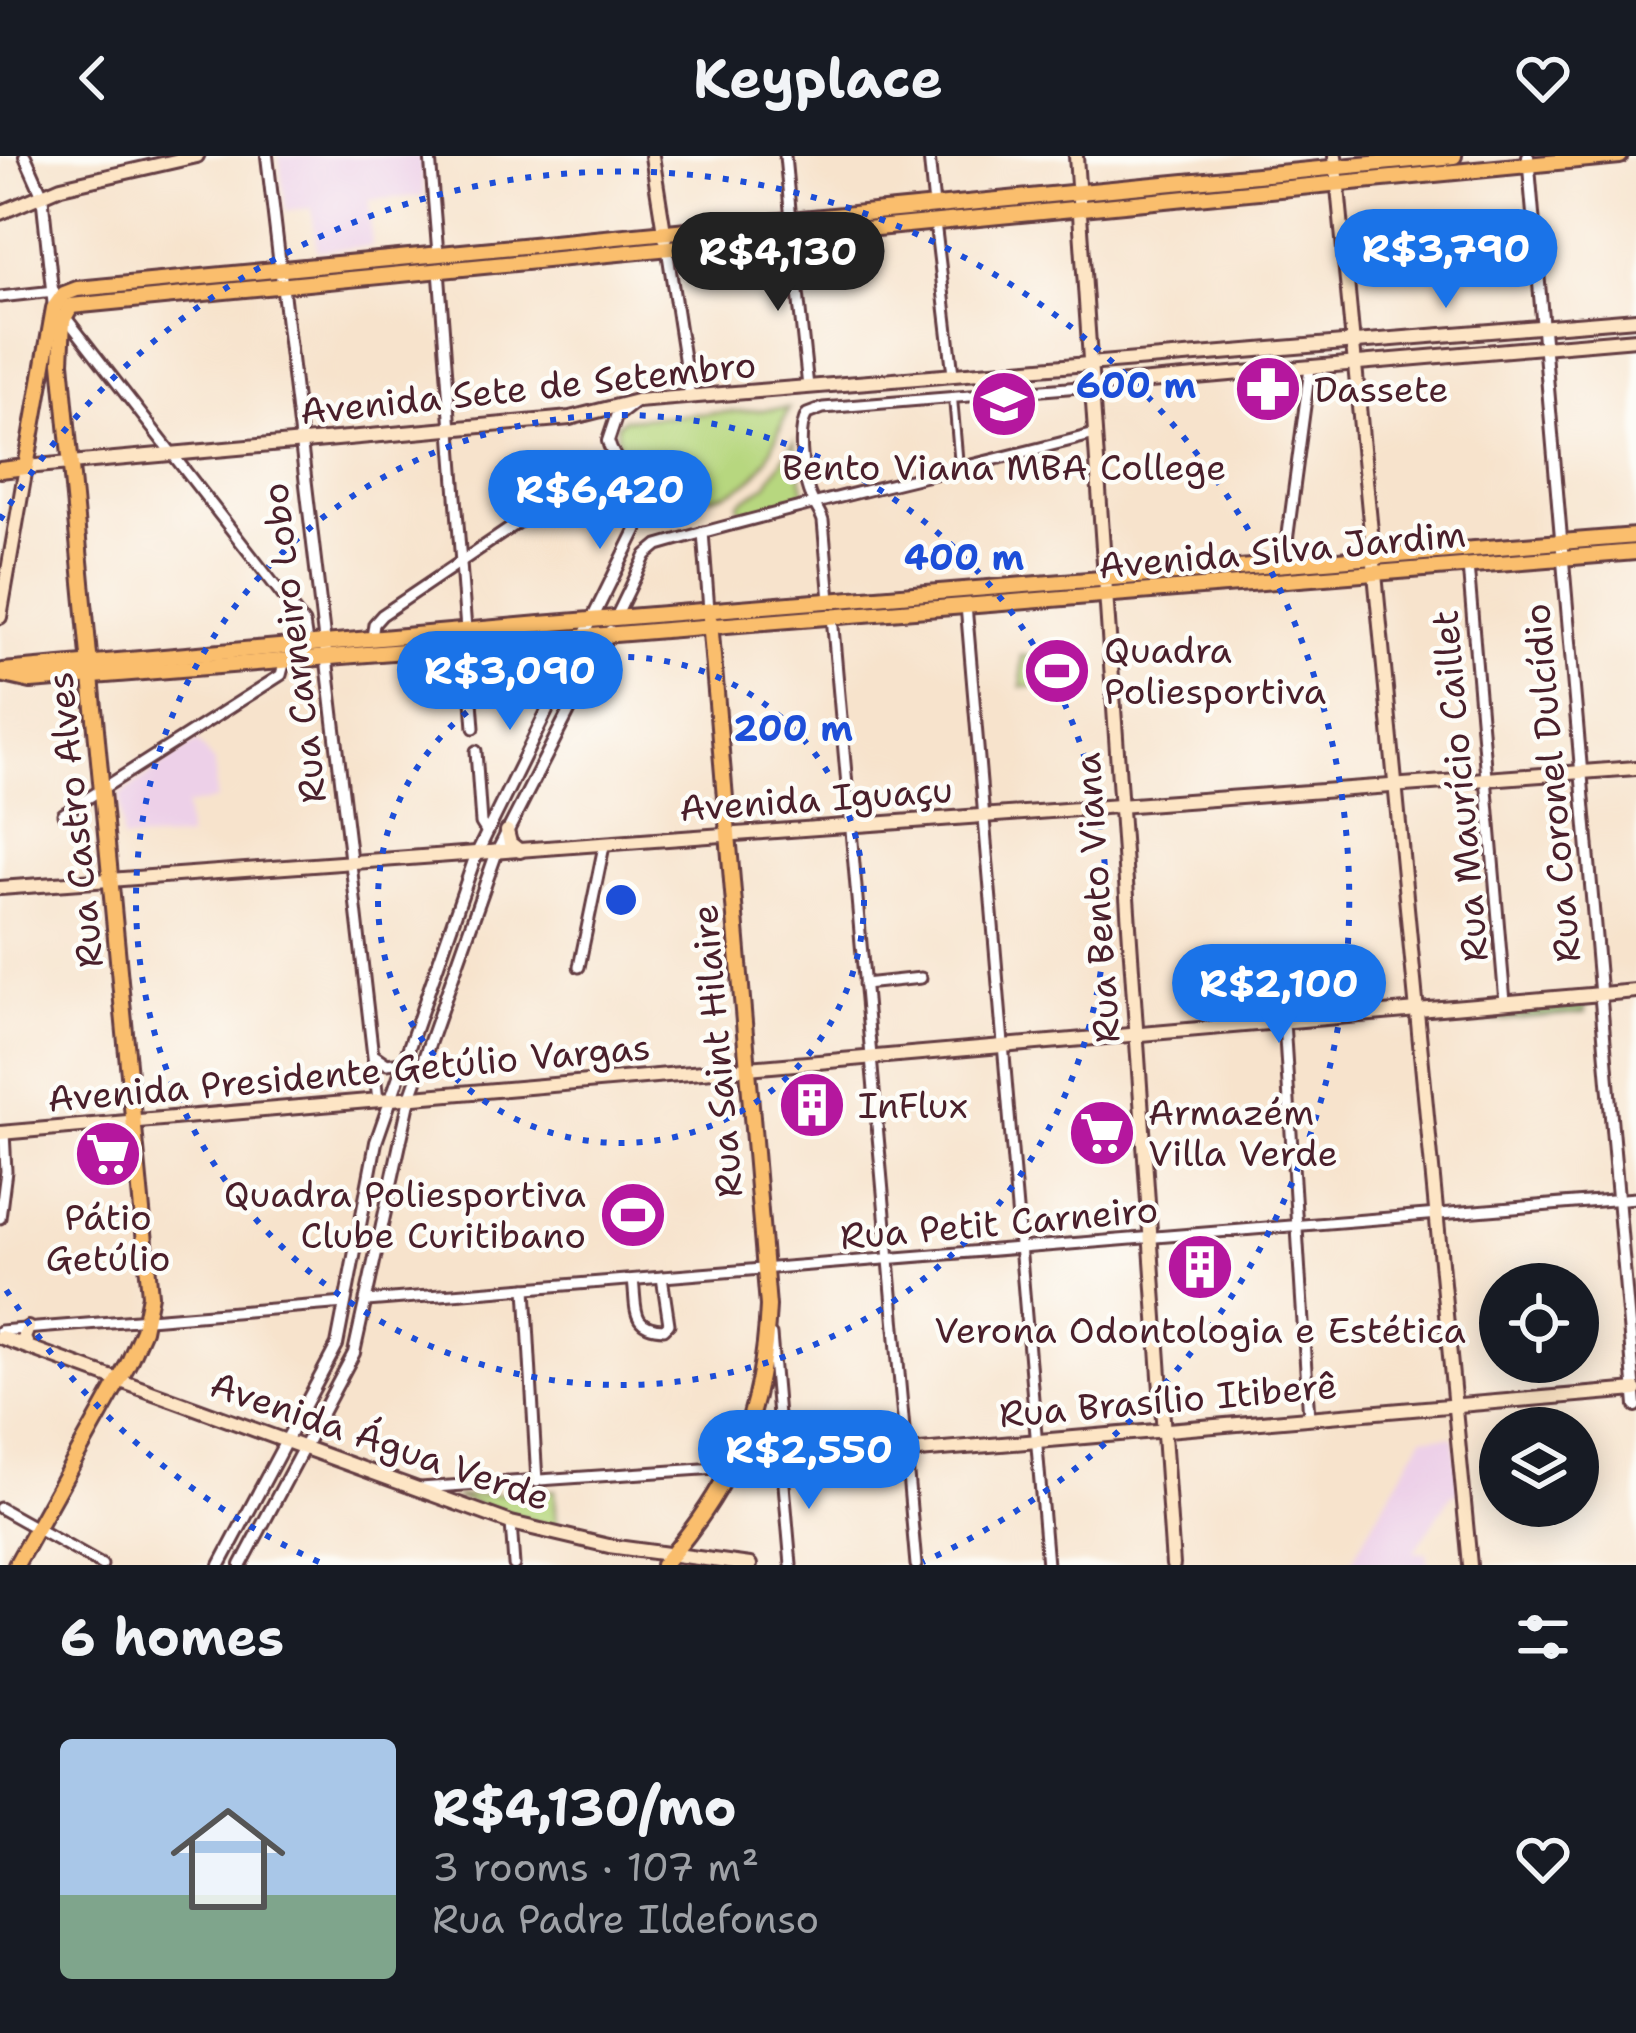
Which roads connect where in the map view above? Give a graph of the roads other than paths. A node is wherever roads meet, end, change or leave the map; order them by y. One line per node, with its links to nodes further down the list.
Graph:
1 (25, 156): 16 (street)
2 (197, 156): 16 (main road)
3 (267, 156): 31 (street, Rua Carneiro Lobo)
4 (430, 156): 29 (street)
5 (652, 156): 27 (main road)
6 (785, 156): 25 (street)
7 (929, 156): 22 (street)
8 (1076, 156): 18 (main road, Rua Bento Viana)
9 (1454, 156): 11 (main road)
10 (1618, 156): 12 (main road)
11 (1416, 160): 13 (main road); 14 (main road)
12 (1528, 160): 14 (main road); 38 (street, Rua Coronel Dulcídio)
13 (1336, 169): 14 (main road); 15 (main road); 17 (main road); 40 (main road)
14 (1404, 177)
15 (1151, 185): 17 (main road); 18 (main road)
16 (42, 194): 21 (main road); 34 (street)
17 (1175, 199): 18 (main road)
18 (1079, 200): 19 (main road); 23 (main road); 43 (main road, Rua Bento Viana)
19 (960, 204): 22 (main road); 23 (main road)
20 (875, 212): 22 (main road); 25 (main road); 26 (main road)
21 (0, 213)
22 (935, 214): 23 (main road); 26 (main road); 45 (street)
23 (977, 218)
24 (720, 227): 25 (main road); 27 (main road); 28 (main road)
25 (792, 228): 26 (main road); 28 (main road); 47 (street)
26 (857, 229)
27 (666, 240): 28 (main road); 29 (main road); 48 (street)
28 (748, 240)
29 (438, 262): 30 (main road); 32 (main road); 51 (street)
30 (320, 266): 31 (main road); 32 (main road)
31 (281, 277): 32 (main road); 33 (main road); 36 (main road); 53 (street, Rua Carneiro Lobo)
32 (344, 278)
33 (86, 288): 34 (street); 36 (main road)
34 (54, 290): 35 (street); 36 (street)
35 (0, 297)
36 (59, 312): 54 (street); 56 (main road, Rua Castro Alves); 57 (main road)
37 (1636, 319): 38 (main road, Avenida Sete de Setembro)
38 (1542, 326): 40 (main road, Avenida Sete de Setembro); 41 (street, Rua Coronel Dulcídio)
39 (1636, 340): 41 (main road)
40 (1353, 344): 42 (main road); 43 (main road, Avenida Sete de Setembro)
41 (1544, 347): 42 (main road); 64 (street, Rua Coronel Dulcídio)
42 (1355, 364): 44 (main road); 68 (main road)
43 (1091, 365): 45 (main road, Avenida Sete de Setembro); 46 (main road, Rua Bento Viana)
44 (1310, 368): 46 (main road); 67 (street)
45 (953, 374): 47 (main road, Avenida Sete de Setembro)
46 (1092, 386): 49 (street); 52 (main road, Rua Bento Viana)
47 (808, 387): 48 (main road, Avenida Sete de Setembro)
48 (690, 397): 50 (main road, Avenida Sete de Setembro)
49 (952, 398): 59 (street); 60 (street)
50 (637, 401): 51 (main road, Avenida Sete de Setembro); 55 (street)
51 (451, 430): 53 (main road, Avenida Sete de Setembro); 66 (street)
52 (1095, 434): 59 (street); 73 (main road, Rua Bento Viana)
53 (301, 444): 54 (main road, Avenida Sete de Setembro); 90 (street, Rua Carneiro Lobo)
54 (173, 455): 56 (main road, Avenida Sete de Setembro); 83 (street)
55 (614, 458): 66 (street); 82 (street)
56 (71, 464): 57 (main road, Avenida Sete de Setembro); 93 (main road, Rua Castro Alves)
57 (26, 467): 58 (main road, Avenida Sete de Setembro); 79 (main road)
58 (0, 470)
59 (960, 470): 60 (street)
60 (812, 501): 61 (street); 77 (street)
61 (703, 532): 80 (street); 81 (street, Rua Saint Hilaire)
62 (1636, 536): 64 (main road, Avenida Silva Jardim)
63 (1503, 547): 64 (main road, Avenida Silva Jardim); 68 (main road, Avenida Silva Jardim); 69 (main road)
64 (1562, 550): 65 (main road, Avenida Silva Jardim); 69 (main road, Avenida Silva Jardim); 98 (street, Rua Coronel Dulcídio)
65 (1636, 552)
66 (461, 561): 87 (street); 88 (street)
67 (1284, 564): 68 (main road, Avenida Silva Jardim); 70 (main road, Avenida Silva Jardim)
68 (1374, 565): 69 (main road, Avenida Silva Jardim); 72 (main road, Avenida Silva Jardim); 100 (main road)
69 (1476, 565): 99 (street, Rua Maurício Caillet)
70 (1206, 570): 72 (main road); 73 (main road, Avenida Silva Jardim)
71 (1029, 584): 73 (main road, Avenida Silva Jardim); 74 (main road, Avenida Silva Jardim); 75 (main road)
72 (1218, 585): 73 (main road, Avenida Silva Jardim)
73 (1106, 586): 75 (main road, Avenida Silva Jardim); 102 (main road, Rua Bento Viana)
74 (922, 593): 77 (main road, Avenida Silva Jardim); 78 (main road)
75 (998, 603): 76 (main road, Avenida Silva Jardim)
76 (966, 605): 78 (main road, Avenida Silva Jardim); 104 (street)
77 (831, 608): 78 (main road, Avenida Silva Jardim); 81 (main road, Avenida Silva Jardim); 105 (street)
78 (943, 608)
79 (0, 617)
80 (616, 617): 81 (main road, Avenida Silva Jardim); 82 (main road, Avenida Silva Jardim); 85 (street)
81 (710, 618): 85 (main road, Avenida Silva Jardim); 108 (main road, Rua Saint Hilaire)
82 (594, 619): 84 (main road, Avenida Silva Jardim); 86 (street)
83 (304, 623): 90 (street); 91 (street)
84 (540, 624): 88 (main road, Avenida Silva Jardim); 89 (main road)
85 (609, 634): 86 (main road, Avenida Silva Jardim); 107 (street)
86 (586, 636): 89 (main road, Avenida Silva Jardim); 106 (street)
87 (372, 638): 88 (main road, Avenida Silva Jardim); 90 (main road, Avenida Silva Jardim)
88 (467, 638): 89 (main road, Avenida Silva Jardim); 90 (main road, Avenida Silva Jardim); 95 (street)
89 (560, 638)
90 (324, 642): 91 (main road, Avenida Silva Jardim); 92 (main road, Avenida Silva Jardim); 113 (street, Rua Carneiro Lobo)
91 (307, 643): 93 (main road, Avenida Silva Jardim)
92 (285, 660): 93 (main road, Avenida Silva Jardim); 101 (street)
93 (91, 669): 94 (main road, Avenida Silva Jardim); 101 (main road, Rua Castro Alves)
94 (0, 673)
95 (474, 728)
96 (476, 752): 106 (street)
97 (1636, 767): 98 (main road, Avenida Iguaçu)
98 (1581, 772): 99 (main road, Avenida Iguaçu); 120 (street, Rua Coronel Dulcídio)
99 (1486, 779): 100 (main road, Avenida Iguaçu); 121 (street, Rua Maurício Caillet)
100 (1396, 786): 102 (main road, Avenida Iguaçu); 122 (main road)
101 (103, 790): 103 (street); 114 (main road, Rua Castro Alves)
102 (1121, 806): 104 (main road, Avenida Iguaçu); 124 (main road, Rua Bento Viana)
103 (63, 814)
104 (984, 817): 105 (main road, Avenida Iguaçu); 125 (street)
105 (850, 827): 108 (main road, Avenida Iguaçu); 118 (street)
106 (486, 831): 112 (street)
107 (507, 831): 110 (main road); 111 (street)
108 (728, 836): 109 (main road, Avenida Iguaçu); 129 (main road, Rua Saint Hilaire)
109 (604, 845): 110 (main road, Avenida Iguaçu); 116 (street)
110 (521, 852): 111 (main road, Avenida Iguaçu)
111 (496, 854): 112 (main road, Avenida Iguaçu); 130 (street)
112 (476, 855): 113 (main road, Avenida Iguaçu); 128 (street)
113 (350, 864): 114 (main road, Avenida Iguaçu); 126 (street, Rua Carneiro Lobo)
114 (111, 880): 115 (main road, Avenida Iguaçu); 133 (main road, Rua Castro Alves)
115 (0, 888)
116 (578, 967)
117 (921, 978): 118 (street)
118 (864, 984): 127 (street)
119 (1636, 991): 120 (main road, Avenida Presidente Getúlio Vargas)
120 (1600, 994): 121 (main road, Avenida Presidente Getúlio Vargas); 136 (street, Rua Coronel Dulcídio)
121 (1505, 1002): 122 (main road, Avenida Presidente Getúlio Vargas)
122 (1417, 1010): 123 (main road, Avenida Presidente Getúlio Vargas); 137 (main road)
123 (1284, 1022): 124 (main road, Avenida Presidente Getúlio Vargas); 139 (street)
124 (1136, 1034): 125 (main road, Avenida Presidente Getúlio Vargas); 140 (main road, Rua Bento Viana)
125 (1003, 1046): 127 (main road, Avenida Presidente Getúlio Vargas); 141 (street)
126 (373, 1051): 128 (street); 131 (street, Rua Carneiro Lobo)
127 (871, 1058): 129 (main road, Avenida Presidente Getúlio Vargas); 142 (street)
128 (401, 1062): 131 (street)
129 (748, 1068): 130 (main road, Avenida Presidente Getúlio Vargas); 143 (main road, Rua Saint Hilaire)
130 (410, 1098): 131 (main road, Avenida Presidente Getúlio Vargas); 147 (street)
131 (384, 1100): 133 (main road, Avenida Presidente Getúlio Vargas); 148 (street)
132 (0, 1116): 134 (main road)
133 (135, 1121): 134 (main road, Avenida Presidente Getúlio Vargas); 150 (main road, Rua Castro Alves)
134 (2, 1133): 138 (street)
135 (1636, 1198): 136 (street, Rua Petit Carneiro)
136 (1618, 1200): 137 (street, Rua Petit Carneiro); 155 (street, Rua Coronel Dulcídio)
137 (1437, 1215): 139 (street, Rua Petit Carneiro); 156 (main road)
138 (0, 1217)
139 (1297, 1226): 140 (street, Rua Petit Carneiro); 158 (street)
140 (1150, 1238): 141 (street, Rua Petit Carneiro); 159 (main road, Rua Bento Viana)
141 (1020, 1248): 142 (street, Rua Petit Carneiro); 161 (street)
142 (889, 1259): 143 (street, Rua Petit Carneiro); 163 (street)
143 (765, 1269): 144 (street, Rua Petit Carneiro); 149 (main road, Rua Saint Hilaire)
144 (662, 1277): 145 (street, Rua Petit Carneiro); 145 (street)
145 (633, 1280): 146 (street, Rua Petit Carneiro)
146 (526, 1288): 147 (street, Rua Petit Carneiro); 166 (street)
147 (367, 1301): 162 (street)
148 (345, 1303): 150 (street); 160 (street)
149 (769, 1306): 164 (street, Rua Saint Hilaire); 165 (main road)
150 (146, 1319): 151 (street); 154 (main road)
151 (28, 1328): 152 (street); 153 (main road)
152 (0, 1334): 153 (main road, Avenida Água Verde)
153 (28, 1347): 154 (main road, Avenida Água Verde)
154 (119, 1381): 160 (main road, Avenida Água Verde); 170 (main road)
155 (1635, 1390): 156 (main road, Rua Brasílio Itiberê); 157 (street, Rua Coronel Dulcídio)
156 (1455, 1406): 158 (main road, Rua Brasílio Itiberê); 182 (main road)
157 (1636, 1406)
158 (1310, 1418): 159 (main road, Rua Brasílio Itiberê)
159 (1164, 1430): 161 (main road, Rua Brasílio Itiberê); 181 (main road, Rua Bento Viana)
160 (286, 1442): 162 (main road, Avenida Água Verde); 174 (street)
161 (1036, 1442): 163 (main road, Rua Brasílio Itiberê); 180 (street)
162 (304, 1449): 167 (main road, Avenida Água Verde); 175 (street)
163 (906, 1453): 164 (main road, Rua Brasílio Itiberê); 179 (street)
164 (782, 1463): 165 (main road, Rua Brasílio Itiberê); 178 (street, Rua Saint Hilaire)
165 (732, 1467): 166 (street, Rua Brasílio Itiberê); 171 (main road)
166 (537, 1482): 167 (street, Rua Brasílio Itiberê)
167 (417, 1488): 169 (main road, Avenida Água Verde)
168 (0, 1508): 170 (street)
169 (511, 1523): 171 (main road, Avenida Água Verde); 176 (street)
170 (36, 1527): 172 (main road); 173 (street)
171 (669, 1561): 177 (main road, Avenida Água Verde)
172 (16, 1565)
173 (102, 1565)
174 (220, 1565)
175 (241, 1565)
176 (514, 1565)
177 (750, 1565)
178 (790, 1565)
179 (916, 1565)
180 (1047, 1565)
181 (1173, 1565)
182 (1470, 1565)

